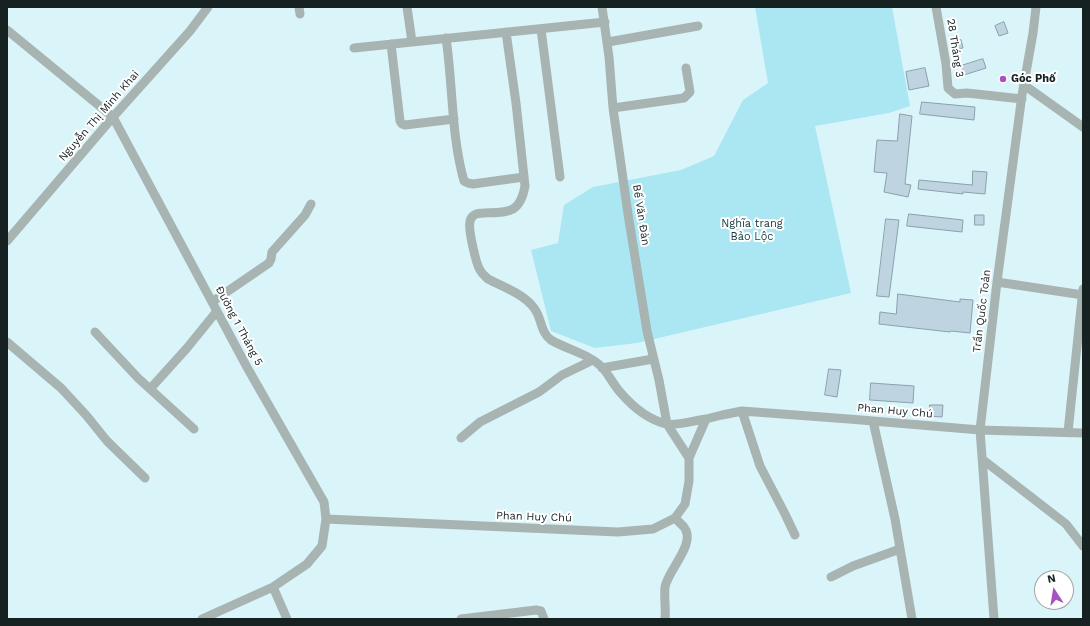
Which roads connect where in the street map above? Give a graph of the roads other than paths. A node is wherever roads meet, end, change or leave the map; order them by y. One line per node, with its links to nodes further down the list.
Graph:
1 (208, 7): 20 (street, Nguyễn Thị Minh Khai)
2 (407, 7): 12 (street)
3 (602, 7): 6 (street, Bế Văn Đàn)
4 (936, 7): 18 (street, 28 Tháng 3)
5 (1036, 7): 17 (street, Trần Quốc Toản)
6 (605, 22): 8 (street); 13 (street, Bế Văn Đàn)
7 (698, 26): 13 (street)
8 (541, 28): 10 (street); 24 (street)
9 (7, 30): 20 (street, Đường 1 Tháng 5)
10 (506, 32): 11 (street); 23 (street)
11 (446, 38): 12 (street); 21 (street)
12 (412, 42): 14 (street)
13 (608, 42): 19 (street, Bế Văn Đàn)
14 (391, 44): 15 (street); 21 (street)
15 (354, 48)
16 (686, 68): 19 (street)
17 (1024, 85): 18 (street, Trần Quốc Toản); 22 (street)
18 (1022, 99): 27 (street, Trần Quốc Toản)
19 (613, 108): 32 (street, Bế Văn Đàn)
20 (114, 117): 26 (street, Nguyễn Thị Minh Khai); 29 (street, Đường 1 Tháng 5)
21 (454, 119): 23 (street)
22 (1083, 126)
23 (524, 176): 33 (street)
24 (560, 177)
25 (311, 204): 29 (street)
26 (7, 241)
27 (997, 282): 28 (street); 41 (street, Trần Quốc Toản)
28 (1083, 293): 42 (street)
29 (214, 306): 35 (street); 49 (street, Đường 1 Tháng 5)
30 (95, 332): 35 (street)
31 (7, 342): 47 (street)
32 (654, 359): 34 (street); 39 (street, Bế Văn Đàn)
33 (593, 360): 34 (street); 44 (street)
34 (602, 368): 39 (street)
35 (150, 389): 40 (street)
36 (742, 412): 37 (street, Phan Huy Chú); 38 (street, Phan Huy Chú); 50 (street)
37 (706, 419): 39 (street, Phan Huy Chú); 45 (street)
38 (873, 421): 41 (street, Phan Huy Chú); 52 (street)
39 (667, 424): 45 (street)
40 (194, 429)
41 (980, 430): 42 (street, Phan Huy Chú); 46 (street, Trần Quốc Toản)
42 (1068, 432): 43 (street, Phan Huy Chú)
43 (1083, 433)
44 (461, 438)
45 (689, 458): 48 (street)
46 (982, 458): 51 (street); 61 (street, Trần Quốc Toản)
47 (145, 478)
48 (675, 518): 49 (street, Phan Huy Chú); 59 (street)
49 (326, 519): 54 (street, Đường 1 Tháng 5)
50 (795, 535)
51 (1083, 546)
52 (900, 549): 53 (street); 60 (street)
53 (831, 577)
54 (273, 587): 55 (street, Đường 1 Tháng 5); 56 (street)
55 (202, 619)
56 (287, 619)
57 (461, 619): 58 (street)
58 (544, 619)
59 (665, 619)
60 (912, 619)
61 (994, 619)

